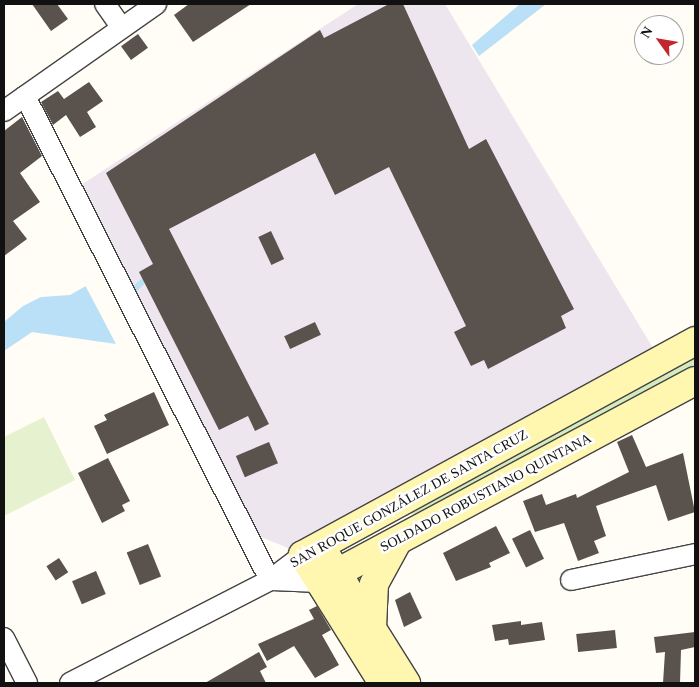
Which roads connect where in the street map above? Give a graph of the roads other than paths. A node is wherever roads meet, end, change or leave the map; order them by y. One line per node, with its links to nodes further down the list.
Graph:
1 (105, 4): 3 (street)
2 (156, 4): 3 (street)
3 (121, 27): 4 (street)
4 (25, 96): 5 (street); 12 (street)
5 (4, 111)
6 (695, 341): 9 (street, SAN ROQUE GONZÁLEZ DE SANTA CRUZ)
7 (695, 381): 8 (street, SOLDADO ROBUSTIANO QUINTANA)
8 (399, 540): 11 (street, SOLDADO ROBUSTIANO QUINTANA); 14 (street)
9 (312, 551): 11 (street); 12 (street, SAN ROQUE GONZÁLEZ DE SANTA CRUZ)
10 (695, 554): 13 (street)
11 (329, 577): 12 (street); 14 (street); 18 (street)
12 (270, 580): 17 (street, SAN ROQUE GONZÁLEZ DE SANTA CRUZ)
13 (570, 580)
14 (372, 628): 19 (street)
15 (4, 638): 16 (street)
16 (28, 683)
17 (70, 683)
18 (383, 683)
19 (406, 683)

